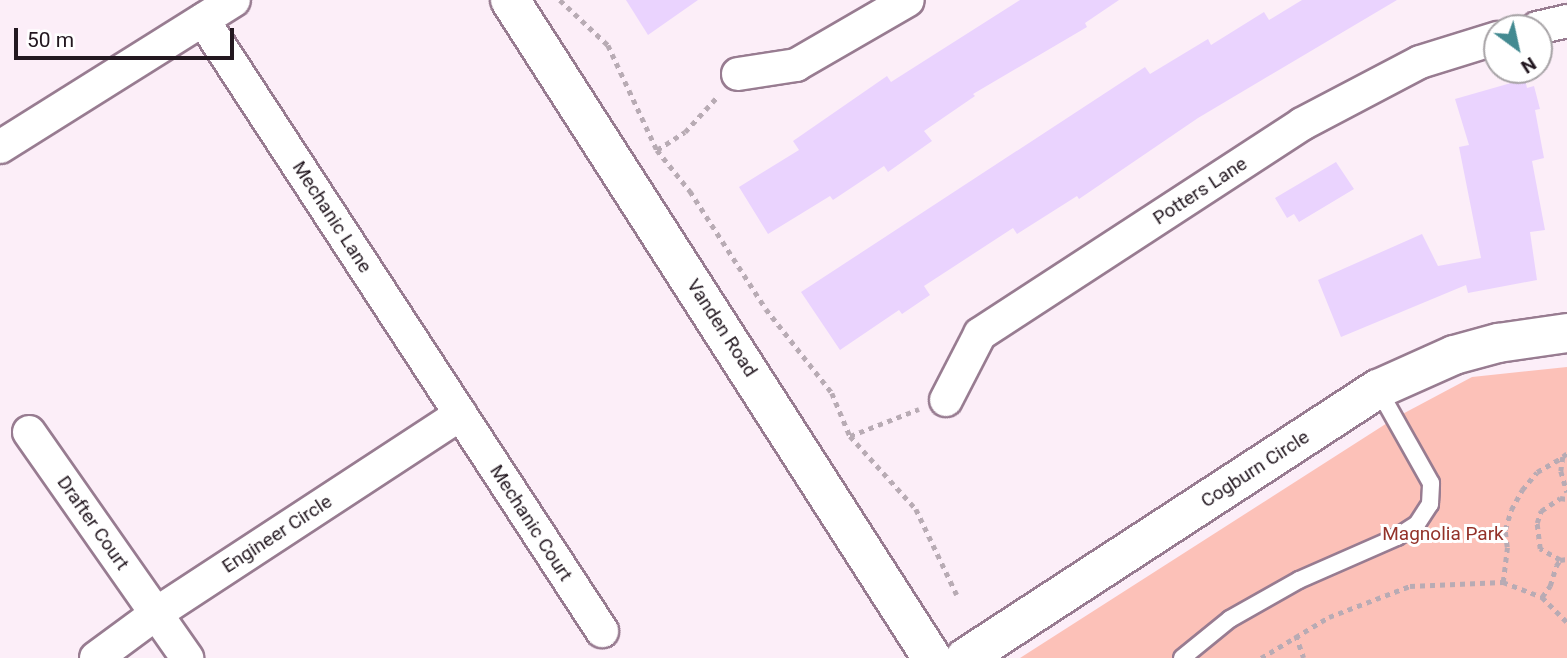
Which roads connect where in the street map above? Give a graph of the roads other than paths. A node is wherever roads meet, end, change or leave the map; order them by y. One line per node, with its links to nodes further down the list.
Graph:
1 (234, 0): 4 (street)
2 (510, 0): 17 (street, Vanden Road)
3 (908, 0): 6 (street)
4 (203, 20): 7 (street); 11 (street, Mechanic Lane)
5 (1483, 42): 10 (street, Potters Lane)
6 (737, 74)
7 (0, 147)
8 (1567, 333): 9 (street, Cogburn Circle)
9 (1378, 389): 18 (street, Cogburn Circle); 19 (lane)
10 (946, 400)
11 (461, 414): 13 (street, Engineer Circle); 14 (street, Mechanic Court)
12 (29, 432): 13 (street, Drafter Court)
13 (157, 613): 15 (street, Engineer Circle); 16 (street, Drafter Court)
14 (602, 631)
15 (96, 658)
16 (187, 658)
17 (932, 658)
18 (965, 658)
19 (1182, 658)

